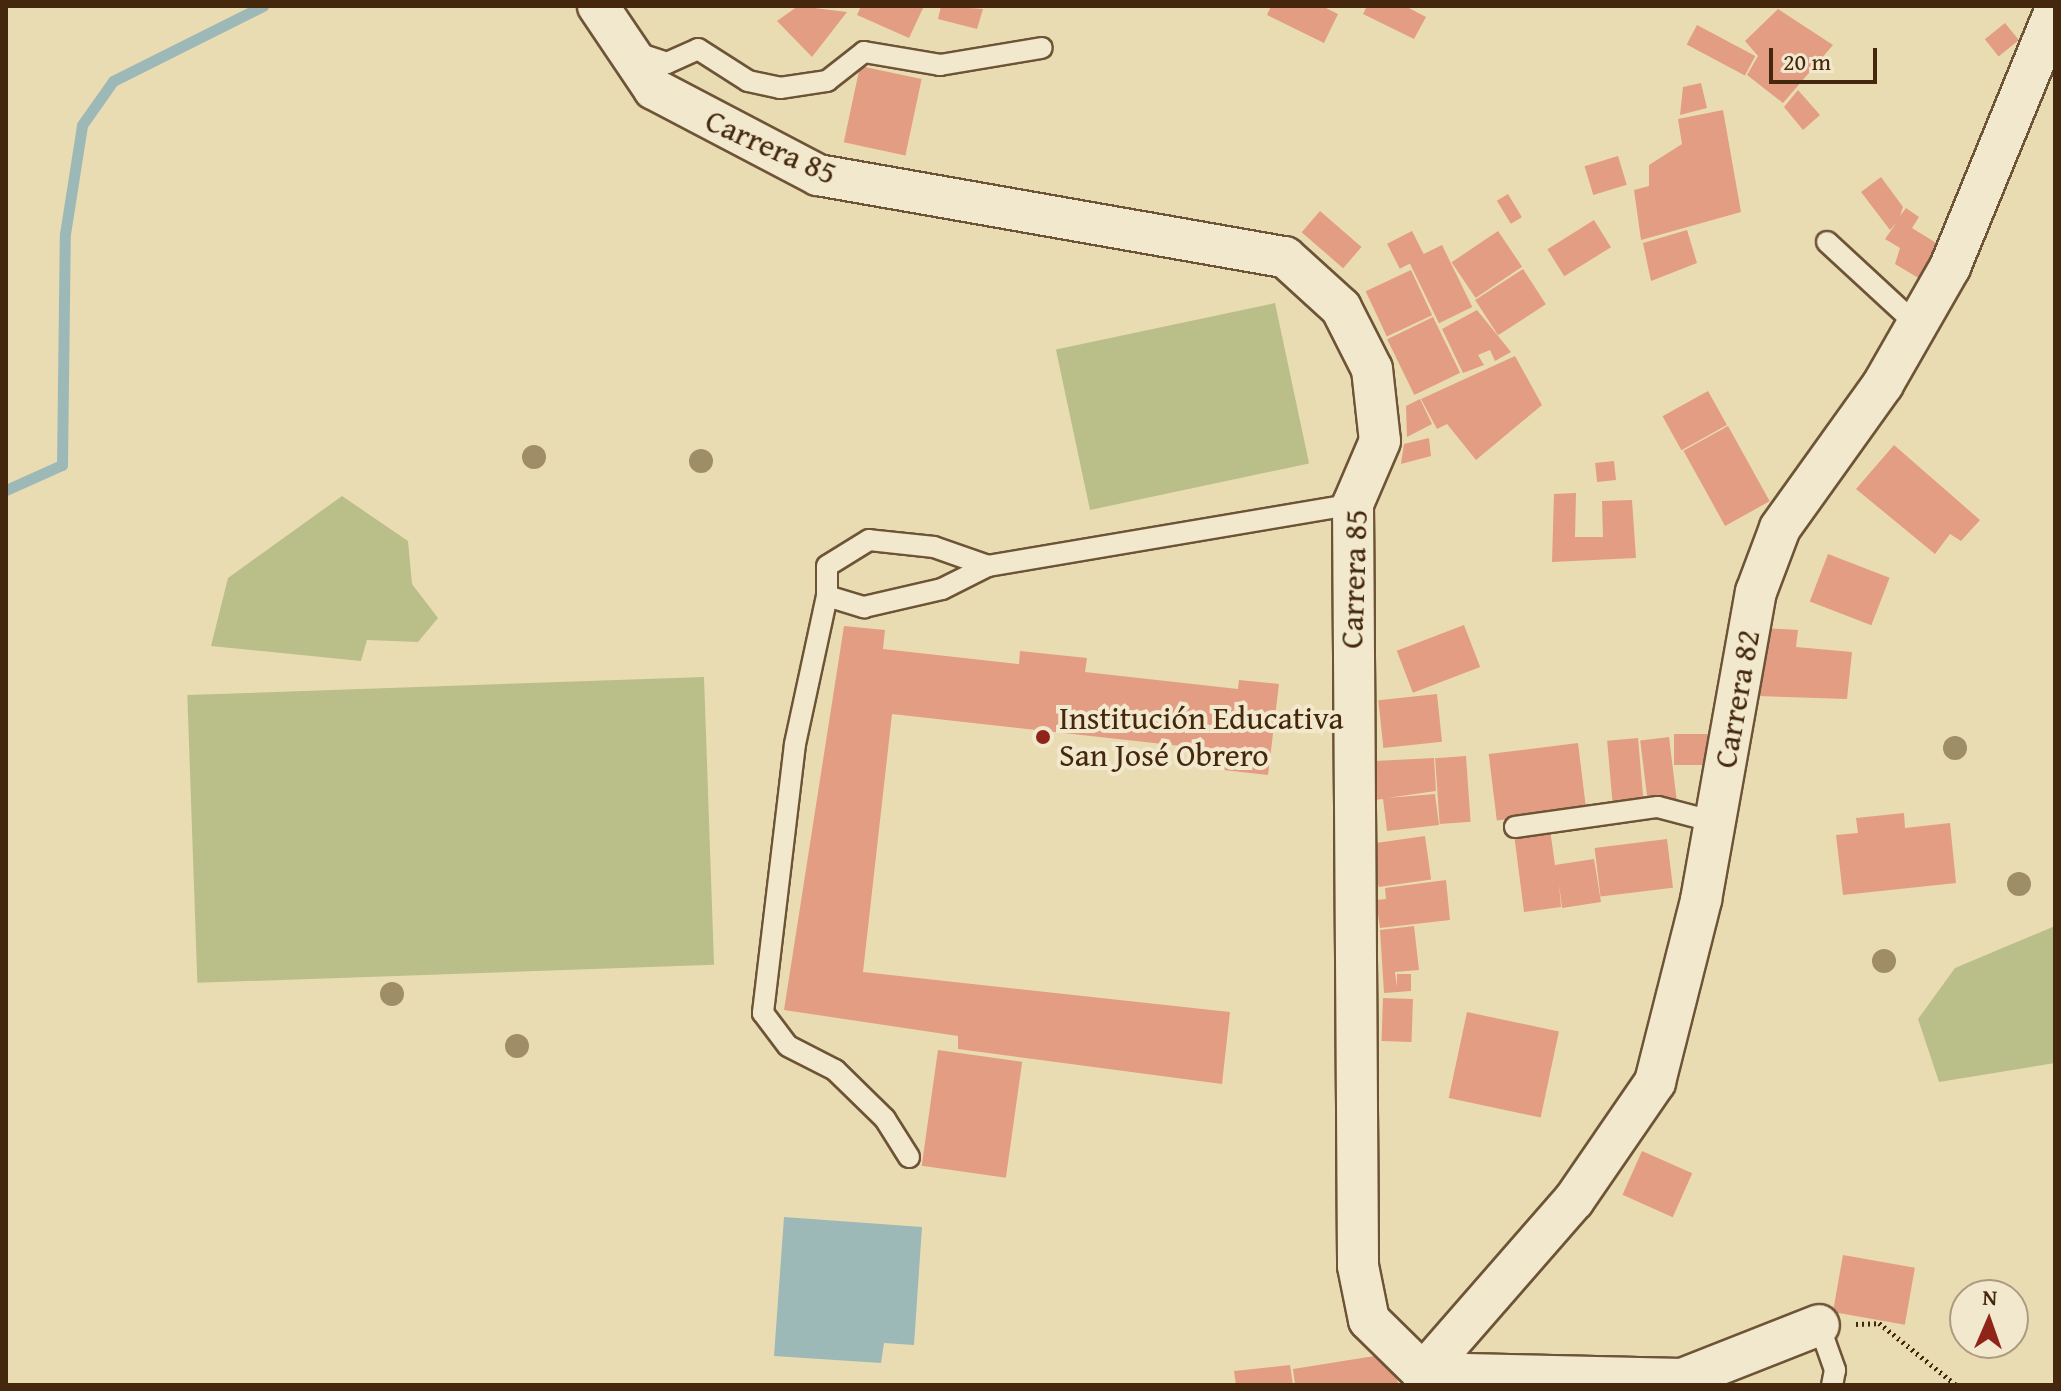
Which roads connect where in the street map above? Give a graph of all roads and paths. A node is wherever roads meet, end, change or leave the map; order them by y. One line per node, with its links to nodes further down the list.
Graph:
1 (598, 6): 3 (street, Carrera 85)
2 (2055, 11): 6 (street, Carrera 82)
3 (622, 40): 4 (lane); 7 (street, Carrera 85)
4 (1042, 48)
5 (1827, 242): 6 (lane)
6 (1917, 325): 10 (street, Carrera 82)
7 (1353, 504): 8 (lane); 14 (street, Carrera 85)
8 (988, 566): 9 (lane); 9 (lane)
9 (827, 596): 12 (lane)
10 (1715, 822): 11 (lane); 14 (street, Carrera 82)
11 (1515, 827)
12 (909, 1157)
13 (1819, 1325): 15 (street); 16 (lane); 17 (path)
14 (1424, 1379): 15 (street)
15 (1681, 1382)
16 (1832, 1385)
17 (1956, 1385)

